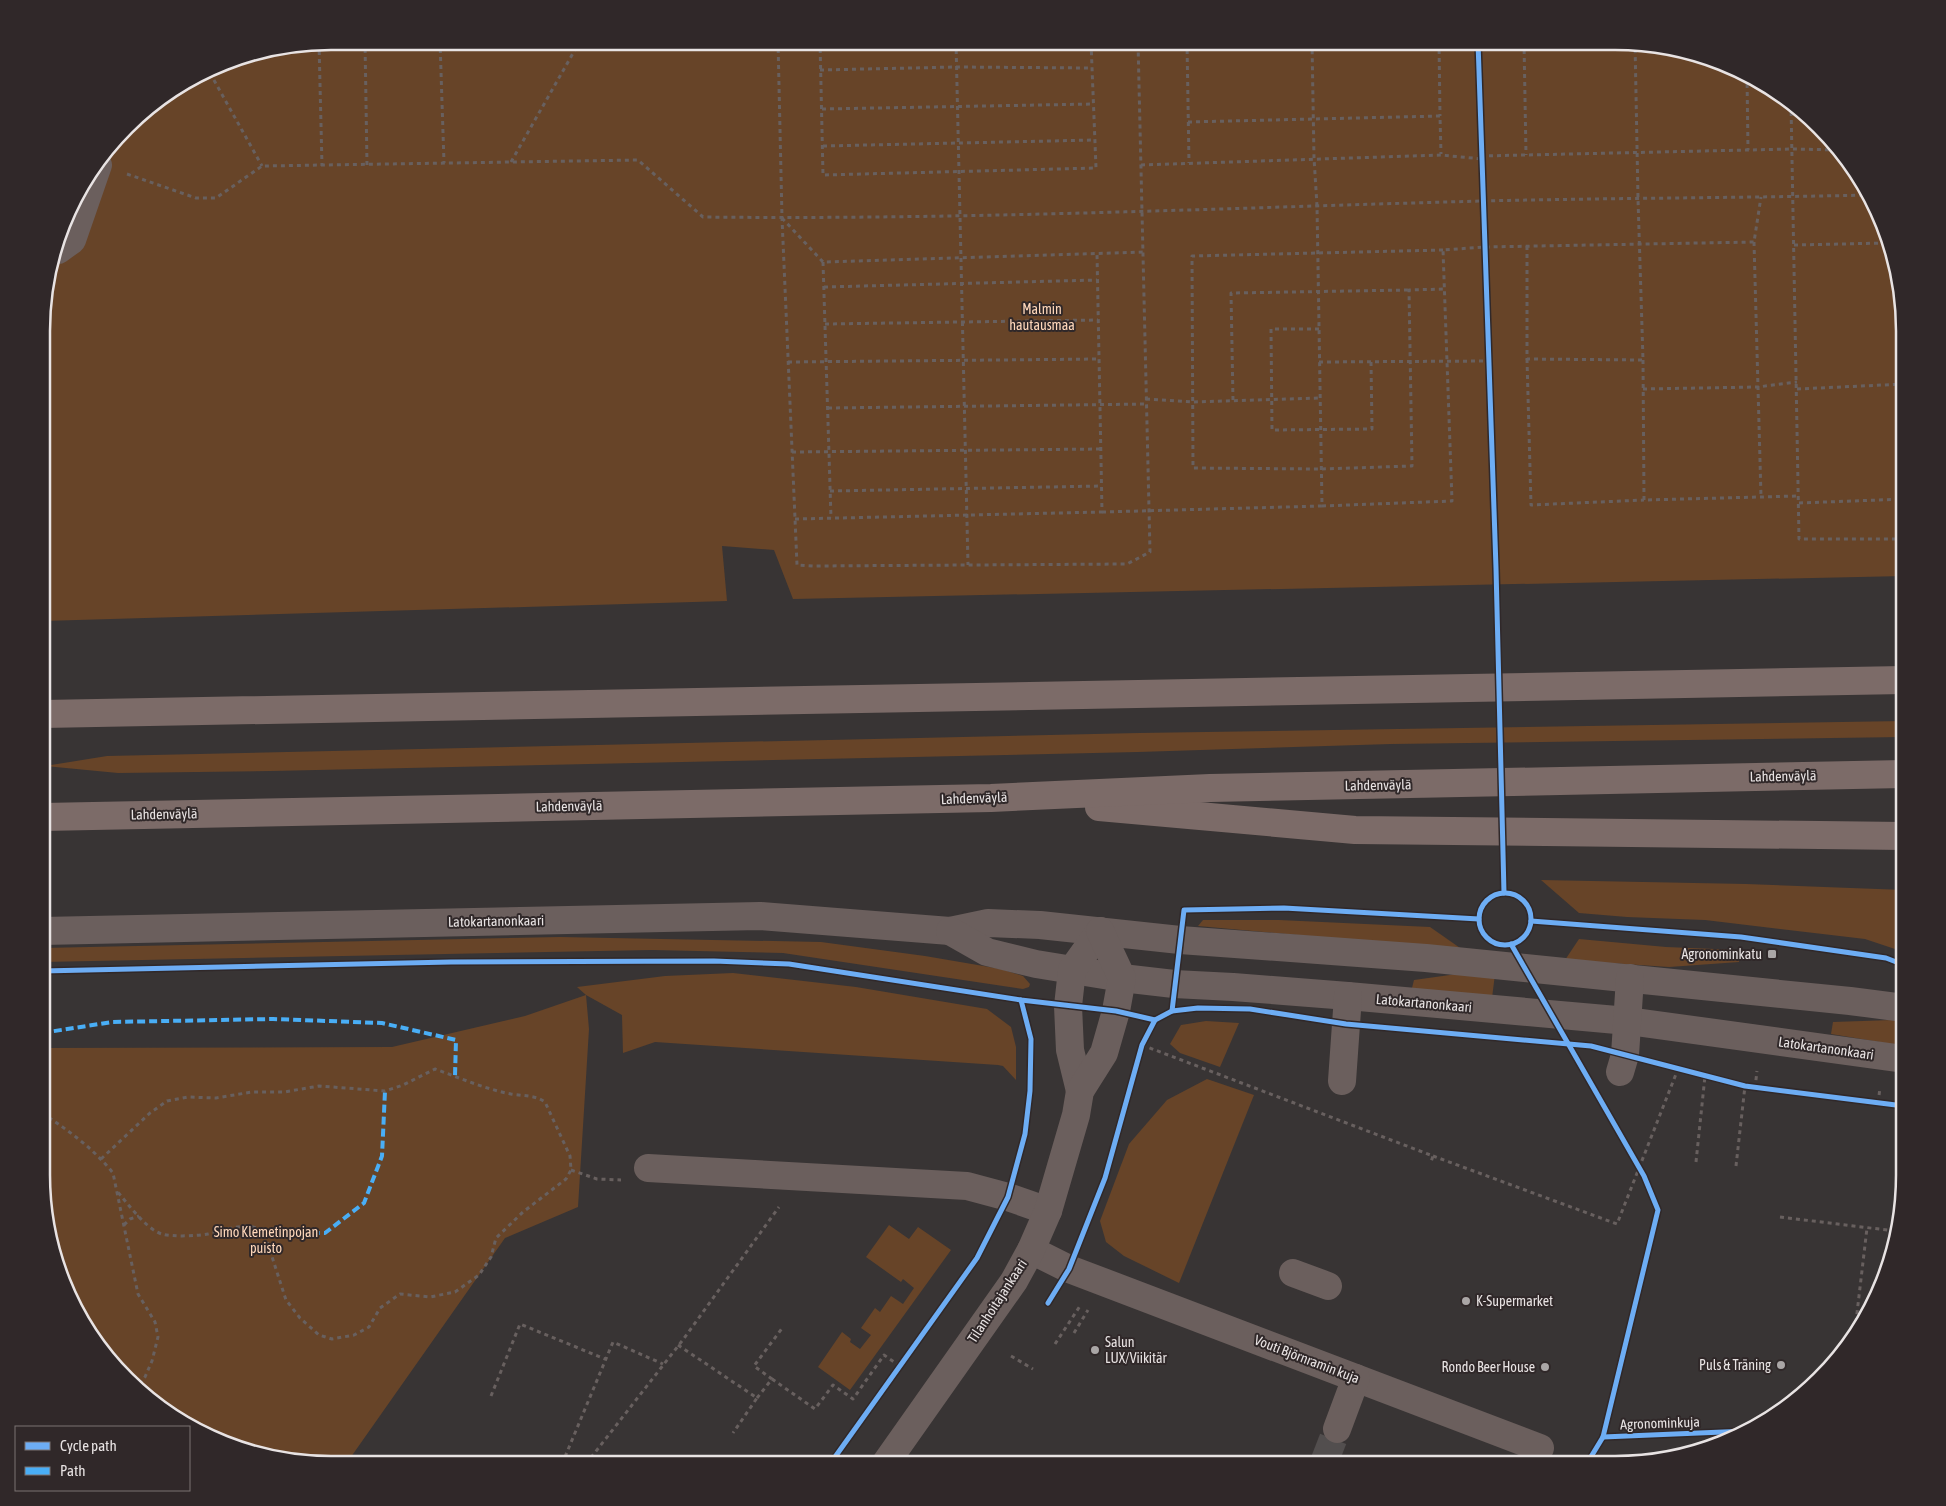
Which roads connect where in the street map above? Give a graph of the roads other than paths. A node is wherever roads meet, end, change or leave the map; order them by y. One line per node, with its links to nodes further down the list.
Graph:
1 (91, 186): 2 (street)
2 (64, 246)
3 (1896, 680): 4 (highway)
4 (50, 714)
5 (1896, 774): 6 (highway, Lahdenväylä)
6 (991, 798): 7 (highway, Lahdenväylä); 8 (highway)
7 (50, 817)
8 (1896, 836)
9 (50, 931): 10 (street, Latokartanonkaari)
10 (950, 931): 11 (street, Latokartanonkaari); 12 (street, Latokartanonkaari)
11 (1100, 932): 12 (street); 13 (street); 14 (street, Latokartanonkaari)
12 (1072, 970): 13 (street, Latokartanonkaari); 21 (street, Tilanhoitajankaari)
13 (1122, 978): 15 (street, Latokartanonkaari); 21 (street, Tilanhoitajankaari)
14 (1630, 978): 16 (street, Latokartanonkaari); 17 (street)
15 (1348, 996): 17 (street, Latokartanonkaari); 20 (street)
16 (1896, 1007)
17 (1628, 1022): 18 (street, Latokartanonkaari); 19 (street)
18 (1896, 1058)
19 (1620, 1072)
20 (1342, 1081)
21 (1080, 1091): 23 (street, Tilanhoitajankaari)
22 (648, 1168): 23 (street)
23 (1048, 1211): 24 (street, Tilanhoitajankaari)
24 (1031, 1250): 27 (street, Vouti Björnramin kuja); 30 (street, Tilanhoitajankaari)
25 (1293, 1273): 26 (street)
26 (1328, 1286)
27 (1356, 1378): 28 (street); 29 (street, Vouti Björnramin kuja)
28 (1337, 1429)
29 (1540, 1448)
30 (891, 1456)

